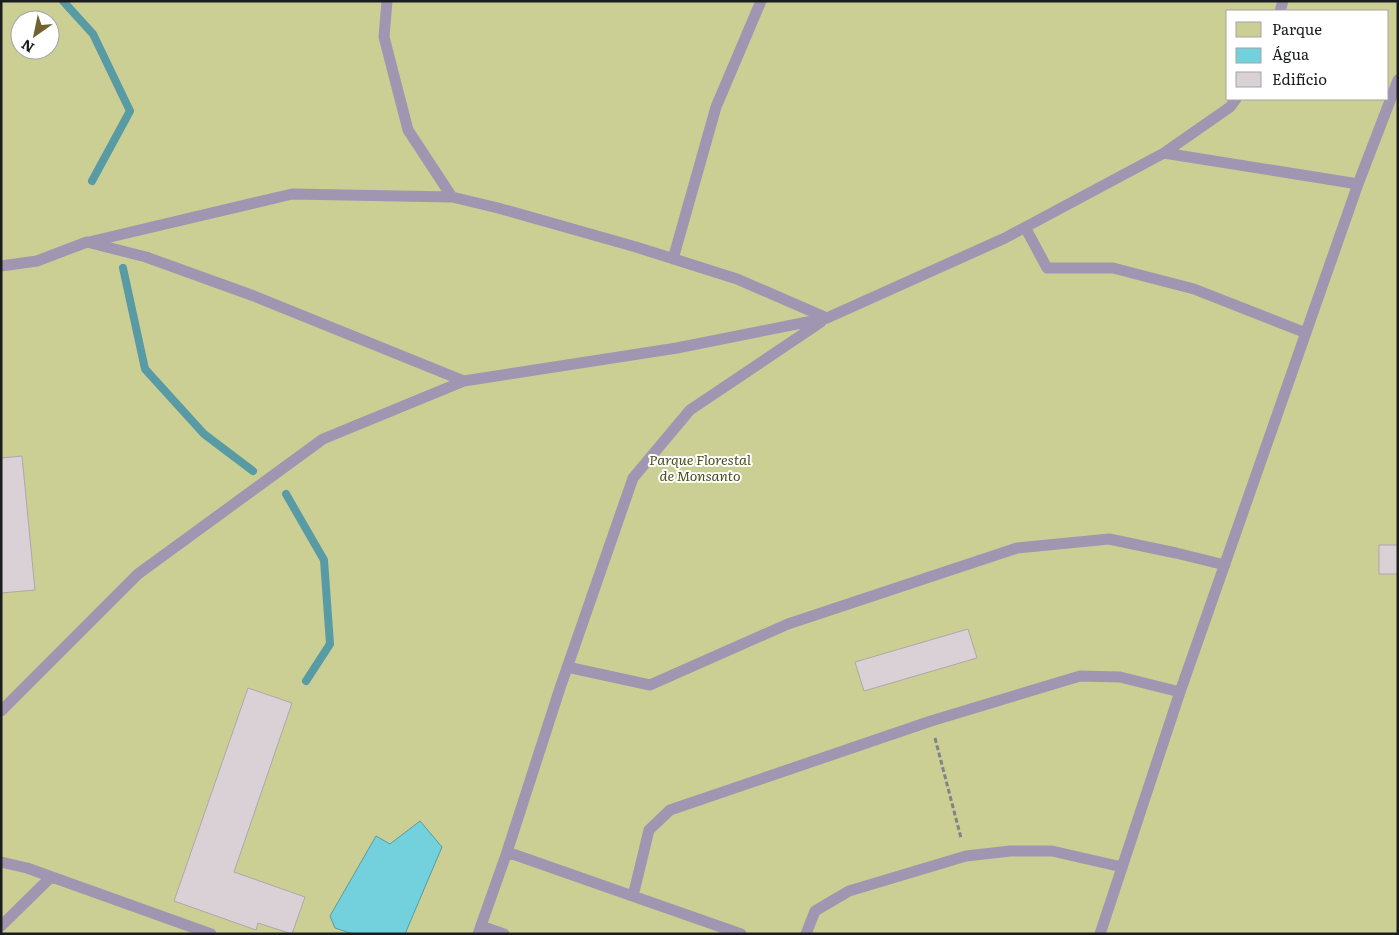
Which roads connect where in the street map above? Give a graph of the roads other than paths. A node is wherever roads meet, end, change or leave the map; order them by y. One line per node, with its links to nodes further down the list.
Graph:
1 (387, 1): 7 (lane)
2 (760, 1): 10 (lane)
3 (1398, 80): 6 (lane)
4 (1235, 100): 5 (lane)
5 (1164, 153): 6 (lane); 8 (lane)
6 (1358, 184): 13 (lane)
7 (452, 197): 9 (lane); 10 (lane)
8 (1025, 227): 12 (lane); 13 (lane)
9 (88, 242): 11 (lane); 14 (lane)
10 (674, 259): 12 (lane)
11 (1, 266)
12 (827, 318): 14 (lane); 16 (lane)
13 (1306, 333): 15 (lane)
14 (464, 381): 18 (lane)
15 (1225, 565): 16 (lane); 17 (lane)
16 (567, 667): 19 (lane)
17 (1180, 692): 21 (lane); 23 (lane)
18 (1, 711)
19 (507, 852): 23 (lane); 25 (lane)
20 (1, 862): 22 (lane)
21 (1122, 867): 29 (lane); 30 (lane)
22 (51, 877): 24 (lane); 26 (lane)
23 (633, 896): 28 (lane)
24 (1, 926)
25 (480, 930): 27 (lane)
26 (211, 934)
27 (504, 934)
28 (741, 934)
29 (806, 934)
30 (1100, 934)

